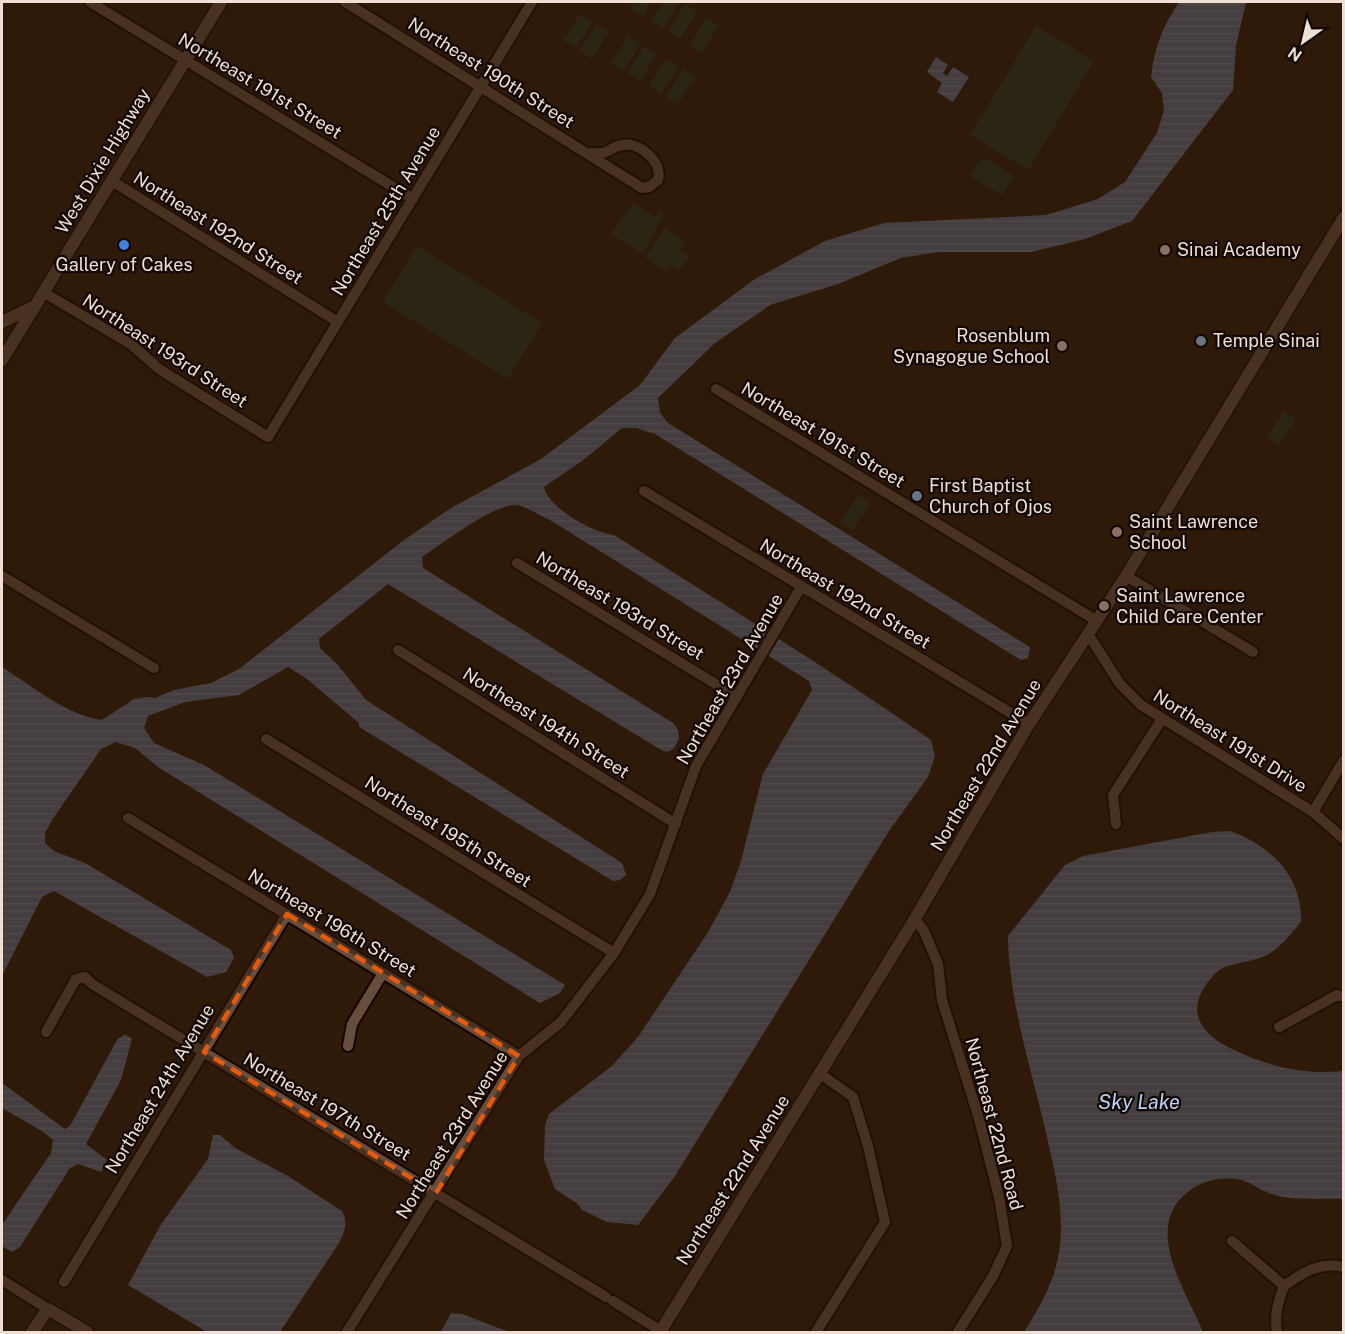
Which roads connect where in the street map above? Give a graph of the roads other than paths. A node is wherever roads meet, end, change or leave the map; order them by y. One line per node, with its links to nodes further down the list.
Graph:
1 (90, 2): 5 (street, Northeast 191st Street)
2 (220, 2): 5 (street, West Dixie Highway)
3 (345, 2): 6 (street, Northeast 190th Street)
4 (532, 2): 6 (street, Northeast 25th Avenue)
5 (185, 61): 8 (street, West Dixie Highway); 9 (street, Northeast 191st Street)
6 (481, 86): 7 (street, Northeast 190th Street); 9 (street, Northeast 25th Avenue)
7 (590, 153): 7 (street, Northeast 190th Street)
8 (112, 182): 11 (street, West Dixie Highway); 14 (street, Northeast 192nd Street)
9 (412, 199): 14 (street, Northeast 25th Avenue)
10 (1344, 217): 21 (street, Northeast 22nd Avenue)
11 (43, 291): 12 (street, West Dixie Highway); 17 (street, Northeast 193rd Street)
12 (35, 305): 13 (street); 15 (street, West Dixie Highway)
13 (2, 322)
14 (338, 322): 17 (street, Northeast 25th Avenue)
15 (2, 360)
16 (716, 389): 23 (street, Northeast 191st Street)
17 (268, 437)
18 (644, 491): 22 (street, Northeast 192nd Street)
19 (517, 563): 28 (street, Northeast 193rd Street)
20 (2, 576): 27 (street)
21 (1126, 576): 23 (street, Northeast 22nd Avenue); 26 (street)
22 (801, 587): 28 (street, Northeast 23rd Avenue); 30 (street, Northeast 192nd Street)
23 (1097, 621): 24 (street, Northeast 22nd Avenue)
24 (1088, 634): 29 (street, Northeast 191st Drive); 30 (street, Northeast 22nd Avenue)
25 (398, 650): 35 (street, Northeast 194th Street)
26 (1253, 652)
27 (154, 668)
28 (737, 697): 35 (street, Northeast 23rd Avenue)
29 (1162, 719): 33 (street, Northeast 191st Drive); 36 (street)
30 (1029, 724): 39 (street, Northeast 22nd Avenue)
31 (266, 738): 40 (street, Northeast 195th Street)
32 (1344, 759): 33 (street)
33 (1313, 812): 37 (street, Northeast 191st Drive)
34 (128, 819): 38 (street, Northeast 196th Street)
35 (676, 824): 40 (street, Northeast 23rd Avenue)
36 (1116, 824)
37 (1344, 839)
38 (286, 915): 41 (street, Northeast 196th Street); 47 (street, Northeast 24th Avenue)
39 (915, 919): 49 (street, Northeast 22nd Avenue); 62 (street, Northeast 22nd Road)
40 (614, 953): 48 (street, Northeast 23rd Avenue)
41 (383, 973): 46 (street); 48 (street, Northeast 196th Street)
42 (1344, 983): 43 (street)
43 (1340, 996): 44 (street)
44 (1279, 1027)
45 (46, 1032): 47 (street, Northeast 197th Street)
46 (348, 1046)
47 (204, 1052): 50 (street, Northeast 197th Street); 54 (street, Northeast 24th Avenue)
48 (519, 1056): 50 (street, Northeast 23rd Avenue)
49 (819, 1074): 60 (street, Northeast 22nd Avenue); 61 (street)
50 (436, 1193): 59 (street, Northeast 23rd Avenue); 60 (street, Northeast 197th Street)
51 (1232, 1241): 55 (street)
52 (1344, 1267): 55 (street)
53 (2, 1280): 56 (street)
54 (64, 1282)
55 (1284, 1286): 63 (street)
56 (48, 1309): 57 (street); 58 (street)
57 (32, 1332)
58 (87, 1332)
59 (347, 1332)
60 (661, 1332)
61 (816, 1332)
62 (958, 1332)
63 (1277, 1332)

